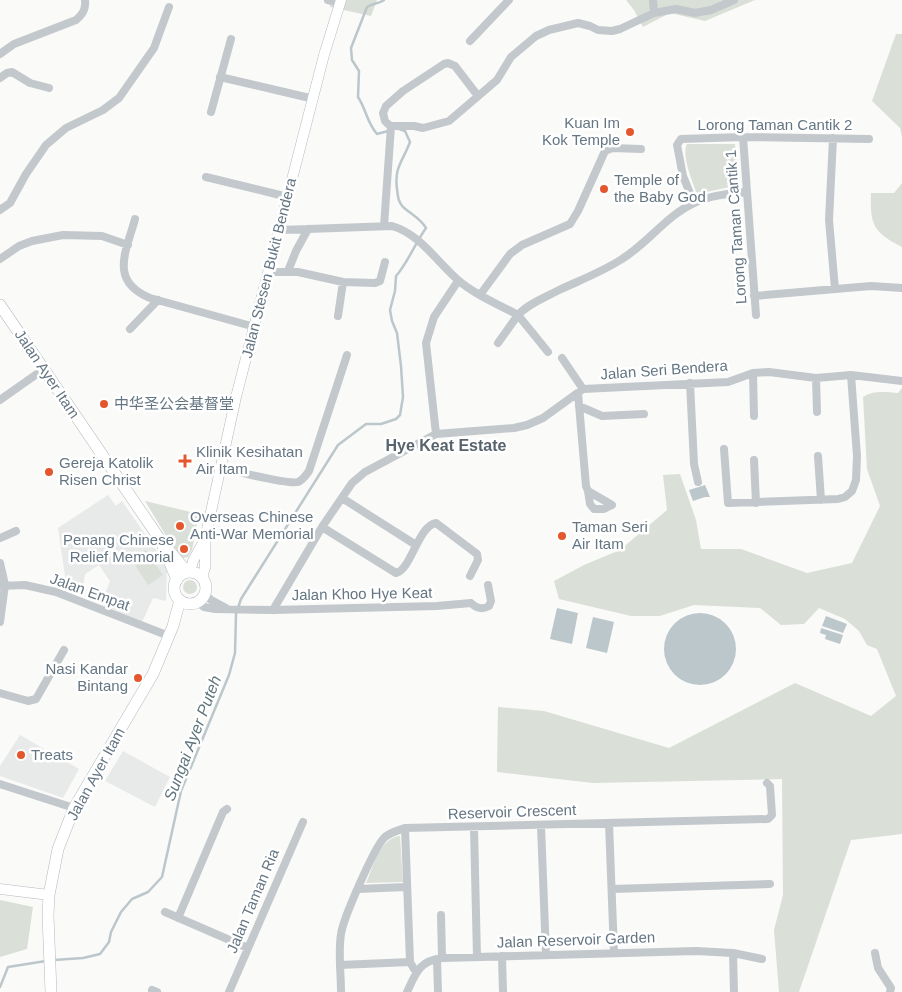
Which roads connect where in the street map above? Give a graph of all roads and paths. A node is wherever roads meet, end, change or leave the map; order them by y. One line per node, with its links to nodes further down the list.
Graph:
1 (85, 0): 11 (street)
2 (328, 0): 6 (street)
3 (509, 0): 10 (street)
4 (653, 0): 8 (street)
5 (734, 0): 8 (street)
6 (340, 2): 16 (street, Jalan Stesen Bukit Bendera)
7 (169, 7): 27 (street)
8 (654, 13): 15 (street)
9 (231, 38): 12 (street)
10 (470, 41)
11 (0, 54)
12 (220, 77): 16 (street); 17 (street)
13 (0, 78): 14 (street)
14 (49, 88)
15 (478, 96): 18 (street); 18 (street)
16 (314, 99): 25 (street, Jalan Stesen Bukit Bendera)
17 (211, 112)
18 (391, 127): 29 (street)
19 (744, 137): 20 (street, Lorong Taman Cantik 2); 24 (street, Lorong Taman Cantik 1); 26 (street, Lorong Taman Cantik 2)
20 (833, 138): 21 (street, Lorong Taman Cantik 2); 40 (street)
21 (869, 139)
22 (641, 149): 41 (street)
23 (206, 177): 25 (street)
24 (746, 192): 26 (street); 42 (street, Lorong Taman Cantik 1)
25 (288, 196): 31 (street, Jalan Stesen Bukit Bendera)
26 (694, 203): 46 (street)
27 (0, 210)
28 (135, 219): 32 (street)
29 (384, 226): 30 (street); 37 (street)
30 (308, 229): 31 (street); 35 (street)
31 (280, 230): 36 (street, Jalan Stesen Bukit Bendera)
32 (128, 245): 33 (street); 43 (street)
33 (0, 258)
34 (385, 262): 38 (street)
35 (288, 271): 36 (street); 38 (street)
36 (269, 272): 48 (street, Jalan Stesen Bukit Bendera)
37 (458, 281): 41 (street); 66 (street)
38 (343, 282): 47 (street)
39 (902, 288): 40 (street)
40 (835, 289): 42 (street)
41 (480, 295): 46 (street)
42 (754, 296): 45 (street, Lorong Taman Cantik 1)
43 (158, 300): 48 (street); 49 (street)
44 (0, 305): 54 (main road, Jalan Ayer Itam)
45 (756, 314)
46 (518, 315): 50 (street); 51 (street)
47 (338, 316)
48 (255, 327): 70 (street, Jalan Stesen Bukit Bendera)
49 (130, 329)
50 (498, 342)
51 (548, 352)
52 (347, 355): 70 (street)
53 (562, 358): 60 (street)
54 (44, 370): 61 (street); 80 (main road, Jalan Ayer Itam)
55 (753, 373): 57 (street, Jalan Seri Bendera); 59 (street, Jalan Seri Bendera); 65 (street)
56 (851, 375): 57 (street, Jalan Seri Bendera); 58 (street, Jalan Seri Bendera); 74 (street)
57 (816, 378): 63 (street)
58 (902, 381)
59 (690, 383): 60 (street, Jalan Seri Bendera); 71 (street)
60 (580, 391): 62 (street); 66 (street)
61 (0, 400)
62 (579, 406): 64 (street); 72 (street)
63 (817, 412)
64 (644, 414)
65 (754, 416)
66 (436, 434): 73 (street)
67 (724, 449): 75 (street)
68 (818, 456): 74 (street)
69 (754, 460): 75 (street)
70 (221, 468): 79 (street, Jalan Stesen Bukit Bendera)
71 (698, 482)
72 (588, 491)
73 (342, 498): 76 (street); 81 (street)
74 (821, 500): 75 (street)
75 (756, 503)
76 (322, 526): 81 (street); 90 (street)
77 (16, 531): 78 (street)
78 (0, 538)
79 (205, 539): 83 (street, Jalan Stesen Bukit Bendera); 85 (street, Jalan Stesen Bukit Bendera)
80 (160, 541): 83 (main road, Jalan Ayer Itam); 86 (main road, Jalan Ayer Itam)
81 (416, 545): 84 (street)
82 (0, 563): 87 (street)
83 (189, 572): 85 (main road); 86 (main road)
84 (470, 576)
85 (202, 577): 89 (main road)
86 (177, 580): 89 (main road)
87 (3, 585): 91 (street); 92 (street, Jalan Empat)
88 (488, 585): 90 (street, Jalan Khoo Hye Keat)
89 (193, 600): 90 (street, Jalan Khoo Hye Keat); 92 (main road, Jalan Ayer Itam)
90 (273, 610)
91 (0, 622)
92 (171, 631): 97 (main road, Jalan Ayer Itam)
93 (64, 650): 94 (street)
94 (0, 693)
95 (768, 783): 100 (street, Reservoir Crescent)
96 (0, 784): 97 (street)
97 (74, 808): 109 (main road, Jalan Ayer Itam)
98 (227, 808): 112 (street)
99 (303, 822): 113 (street, Jalan Taman Ria)
100 (609, 823): 101 (street, Reservoir Crescent); 108 (street)
101 (541, 826): 103 (street, Reservoir Crescent); 117 (street)
102 (405, 828): 103 (street, Reservoir Crescent); 105 (street); 106 (street, Reservoir Crescent)
103 (474, 828): 119 (street)
104 (770, 884): 108 (street)
105 (406, 887): 106 (street); 122 (street)
106 (358, 888): 123 (street, Reservoir Crescent)
107 (0, 889): 109 (street)
108 (612, 889): 114 (street)
109 (49, 895): 125 (main road, Jalan Ayer Itam)
110 (165, 912): 112 (street)
111 (441, 915): 120 (street)
112 (178, 918): 113 (street)
113 (248, 948): 126 (street, Jalan Taman Ria)
114 (614, 953): 115 (street, Jalan Reservoir Garden); 117 (street, Jalan Reservoir Garden)
115 (733, 953): 121 (street, Jalan Reservoir Garden); 131 (street)
116 (875, 953): 132 (street)
117 (546, 955): 118 (street, Jalan Reservoir Garden)
118 (502, 956): 119 (street, Jalan Reservoir Garden); 130 (street)
119 (477, 957): 120 (street, Jalan Reservoir Garden)
120 (439, 958): 124 (street, Jalan Reservoir Garden); 129 (street)
121 (762, 960)
122 (410, 962): 123 (street); 124 (street)
123 (340, 965): 127 (street, Reservoir Crescent)
124 (417, 970): 128 (street)
125 (50, 992)
126 (229, 992)
127 (341, 992)
128 (406, 992)
129 (438, 992)
130 (503, 992)
131 (734, 992)
132 (890, 992)

